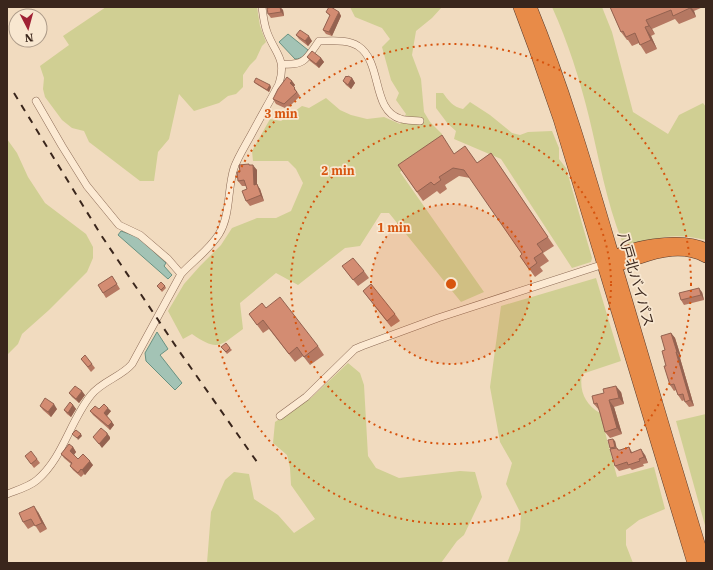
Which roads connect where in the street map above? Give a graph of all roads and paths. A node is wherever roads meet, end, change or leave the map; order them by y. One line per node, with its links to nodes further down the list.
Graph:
1 (262, 7): 4 (street)
2 (520, 7): 9 (highway, 八戸北バイパス)
3 (530, 7): 9 (highway, 八戸北バイパス)
4 (282, 64): 6 (street); 10 (street)
5 (36, 101): 10 (street)
6 (420, 121)
7 (706, 250): 9 (highway)
8 (706, 256): 9 (highway)
9 (611, 262): 11 (street); 13 (highway, 八戸北バイパス); 14 (highway, 八戸北バイパス)
10 (181, 274): 12 (street)
11 (280, 416)
12 (7, 494)
13 (694, 563)
14 (704, 563)

